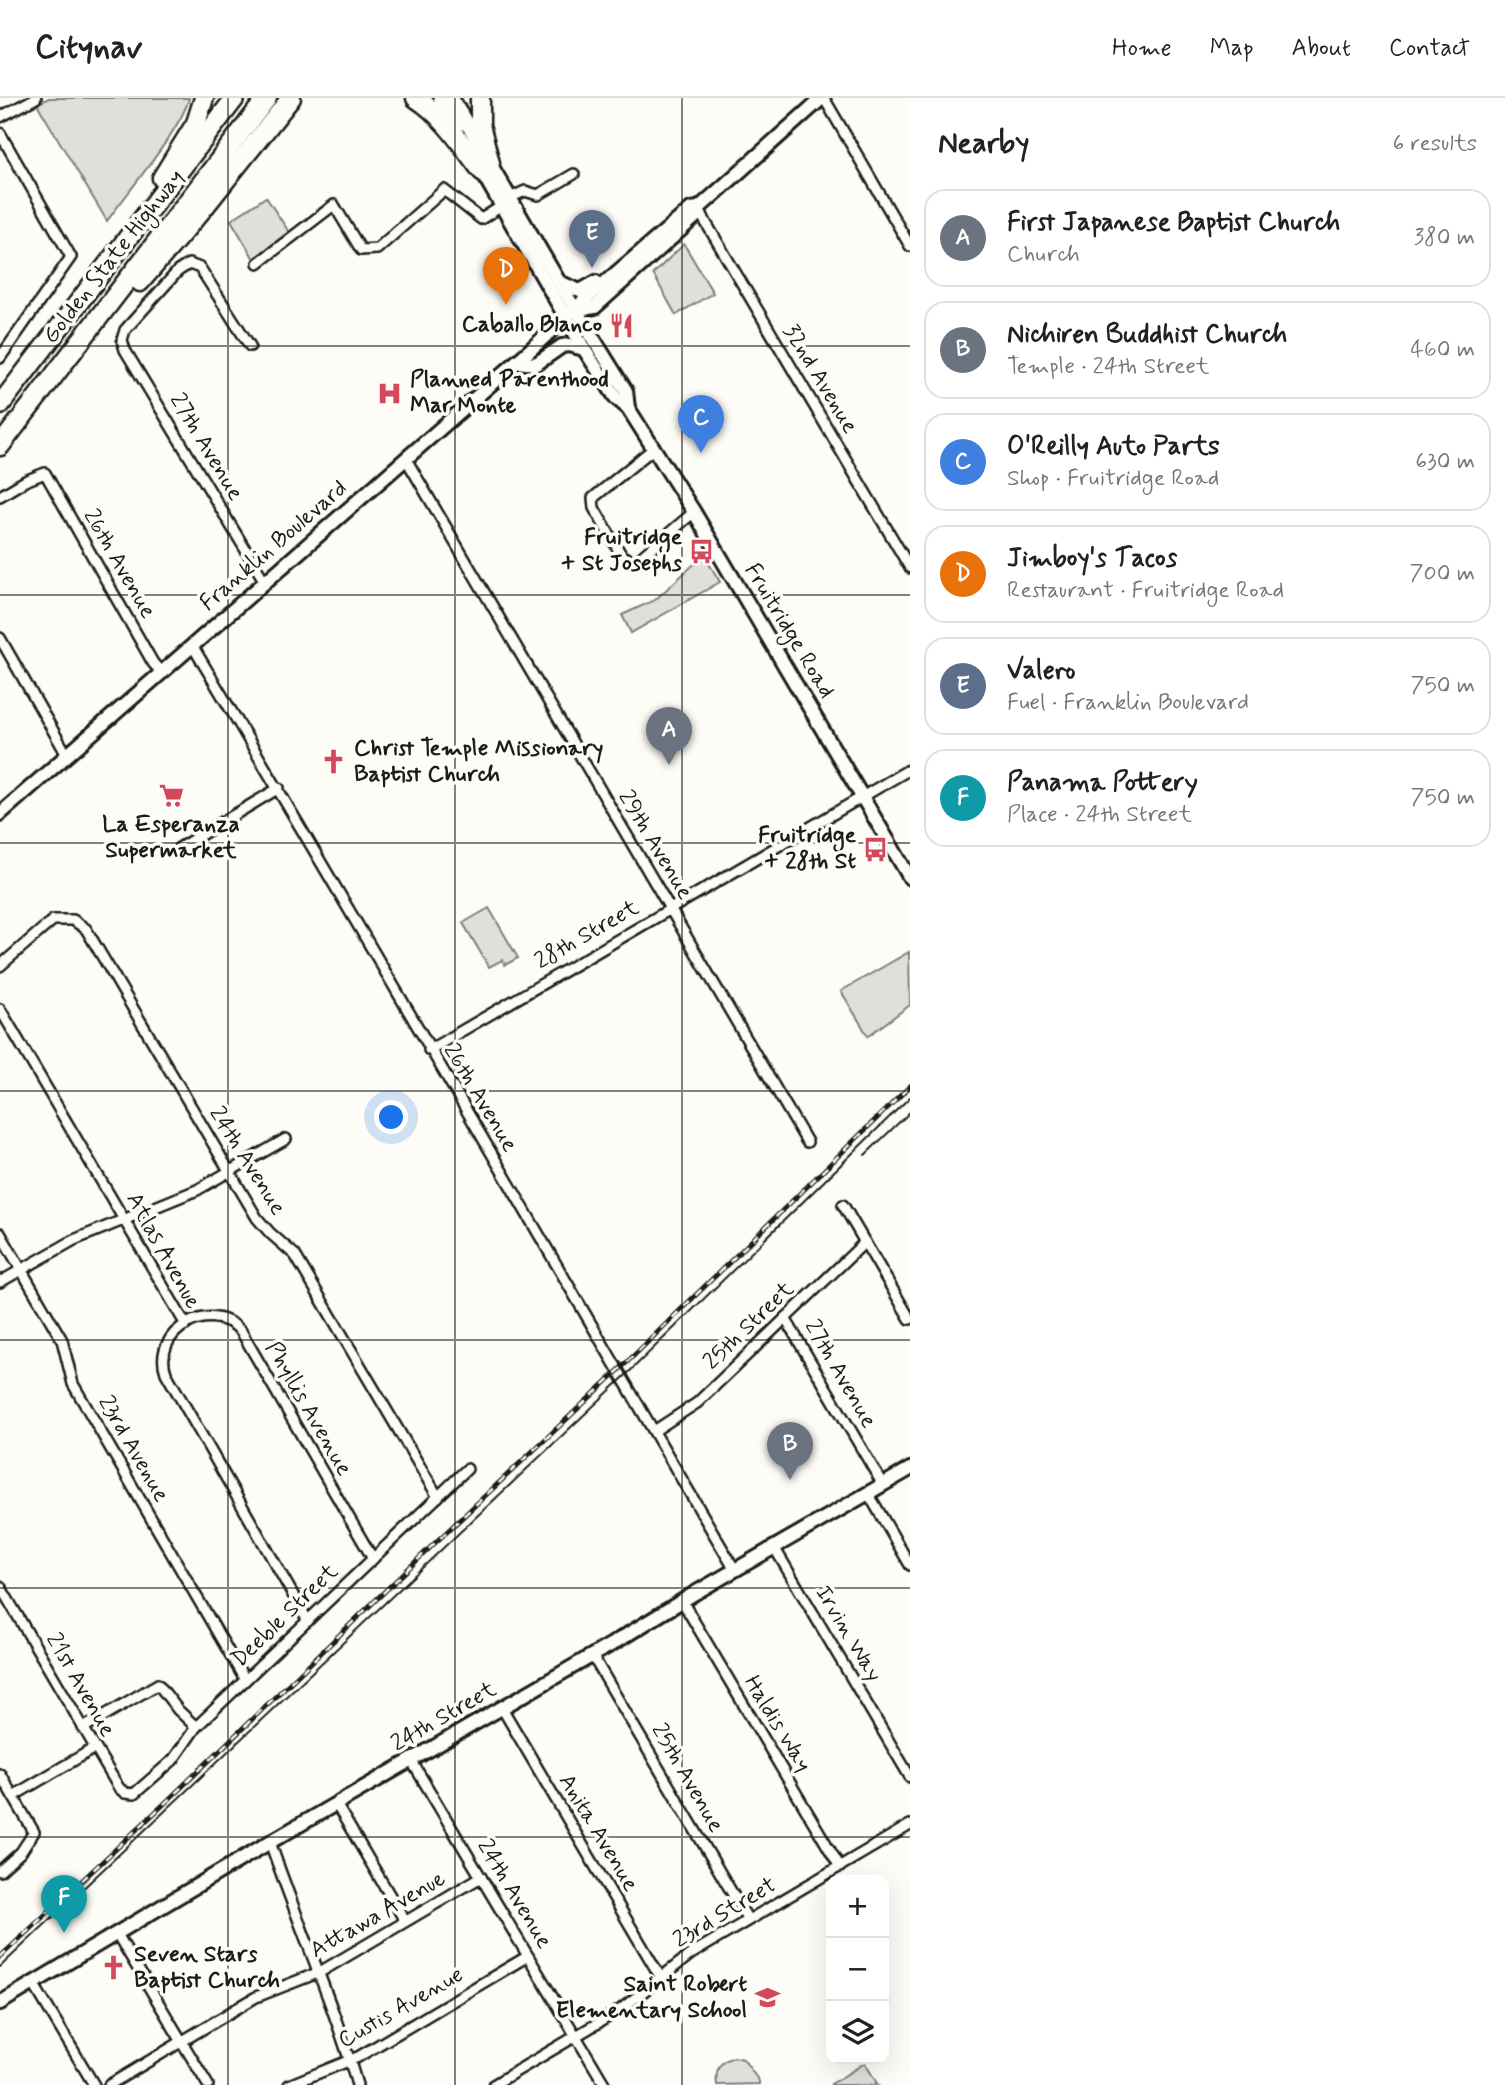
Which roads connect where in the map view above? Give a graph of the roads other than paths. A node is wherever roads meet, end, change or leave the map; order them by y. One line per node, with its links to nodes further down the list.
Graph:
1 (36, 98): 12 (street)
2 (204, 98): 20 (highway)
3 (235, 98): 20 (highway, Golden State Highway)
4 (267, 98): 28 (highway, Golden State Highway)
5 (298, 98): 11 (highway)
6 (416, 98): 14 (highway)
7 (440, 98): 14 (main road, Fruitridge Road)
8 (452, 98): 14 (main road, Fruitridge Road)
9 (480, 98): 14 (highway)
10 (823, 98): 17 (main road, Franklin Boulevard); 18 (street)
11 (286, 104): 28 (highway)
12 (0, 117)
13 (0, 133): 26 (street)
14 (486, 167): 16 (main road, Fruitridge Road)
15 (574, 174): 16 (street)
16 (506, 202): 19 (street); 22 (main road, Fruitridge Road); 23 (main road, Fruitridge Road)
17 (699, 208): 21 (main road, Franklin Boulevard); 23 (main road, Franklin Boulevard); 36 (street, 32nd Avenue)
18 (910, 246)
19 (258, 263)
20 (104, 268): 29 (highway, Golden State Highway)
21 (621, 270): 22 (main road); 23 (main road, Franklin Boulevard)
22 (559, 282): 23 (main road, Fruitridge Road)
23 (571, 314): 25 (main road, Fruitridge Road); 27 (main road, Franklin Boulevard); 30 (main road, Fruitridge Road)
24 (250, 346): 37 (street, 27th Avenue)
25 (584, 349): 27 (main road); 30 (main road, Fruitridge Road)
26 (0, 358)
27 (516, 362): 33 (main road, Franklin Boulevard)
28 (57, 371): 31 (highway, Golden State Highway)
29 (0, 405)
30 (628, 408): 32 (main road, Fruitridge Road)
31 (0, 446)
32 (653, 448): 35 (main road, Fruitridge Road); 35 (street)
33 (406, 459): 37 (main road, Franklin Boulevard); 48 (street, 29th Avenue)
34 (0, 496): 40 (street, 26th Avenue)
35 (694, 512): 44 (main road, Fruitridge Road)
36 (910, 568)
37 (265, 582): 39 (main road, Franklin Boulevard)
38 (0, 638): 41 (street)
39 (192, 645): 40 (main road, Franklin Boulevard); 43 (street, 26th Avenue)
40 (161, 672): 41 (main road, Franklin Boulevard)
41 (67, 755): 45 (main road, Franklin Boulevard)
42 (910, 769): 44 (street, 28th Street)
43 (279, 788): 46 (street); 51 (street, 26th Avenue)
44 (862, 797): 47 (main road, Fruitridge Road); 48 (street, 28th Street)
45 (0, 814)
46 (179, 848)
47 (910, 878)
48 (671, 909): 51 (street, 28th Street); 53 (street, 29th Avenue)
49 (0, 966): 54 (street, 24th Avenue)
50 (0, 1009): 56 (street, Atlas Avenue)
51 (429, 1050): 64 (street, 26th Avenue)
52 (286, 1139): 54 (street)
53 (807, 1142)
54 (230, 1172): 56 (street); 69 (street, 24th Avenue)
55 (843, 1205): 58 (street)
56 (124, 1220): 59 (street); 63 (street, Atlas Avenue)
57 (0, 1233): 59 (street, 23rd Avenue)
58 (865, 1242): 61 (street, 25th Street); 62 (street)
59 (21, 1269): 60 (street); 78 (street, 23rd Avenue)
60 (0, 1282)
61 (785, 1318): 64 (street, 25th Street); 67 (street, 27th Avenue)
62 (910, 1319)
63 (186, 1325): 71 (street, Phyllis Avenue); 76 (street, Atlas Avenue)
64 (654, 1431): 73 (street, 26th Avenue)
65 (467, 1469): 69 (street, Deeble Street)
66 (910, 1469): 67 (main road, 24th Street)
67 (883, 1485): 68 (main road, 24th Street)
68 (868, 1493): 70 (main road, 24th Street); 72 (street)
69 (438, 1497): 71 (street, Deeble Street)
70 (774, 1547): 73 (main road, 24th Street); 85 (street, Irvin Way)
71 (373, 1559): 76 (street, Deeble Street)
72 (910, 1565)
73 (736, 1570): 75 (main road, 24th Street)
74 (0, 1586): 81 (street, 21st Avenue)
75 (682, 1601): 77 (main road, 24th Street); 91 (street, Haldis Way)
76 (308, 1621): 78 (street, Deeble Street)
77 (592, 1655): 79 (main road, 24th Street); 94 (street, 25th Avenue)
78 (245, 1680): 80 (street, Deeble Street)
79 (502, 1708): 83 (main road, 24th Street); 99 (street, Anita Avenue)
80 (197, 1727): 81 (street); 86 (street, Deeble Street)
81 (83, 1728): 82 (street, 21st Avenue)
82 (95, 1748): 86 (street, 21st Avenue); 87 (street)
83 (411, 1760): 88 (main road, 24th Street); 93 (street, 24th Avenue)
84 (0, 1774): 87 (street)
85 (910, 1777)
86 (134, 1794)
87 (13, 1796): 92 (street)
88 (336, 1804): 90 (main road, 24th Street); 95 (street)
89 (910, 1825): 91 (street, 23rd Street)
90 (270, 1842): 96 (main road, 24th Street); 98 (street)
91 (840, 1867): 94 (street, 23rd Street)
92 (0, 1871)
93 (481, 1877): 95 (street, Attawa Avenue); 97 (street, 24th Avenue)
94 (748, 1920): 99 (street, 23rd Street)
95 (405, 1921): 98 (street, Attawa Avenue)
96 (117, 1934): 100 (main road, 24th Street); 103 (street)
97 (528, 1956): 102 (street, 24th Avenue); 104 (street, Custis Avenue)
98 (320, 1972): 103 (street, Attawa Avenue); 104 (street)
99 (661, 1978): 102 (street, 23rd Street)
100 (33, 1983): 101 (main road, 24th Street); 105 (street)
101 (0, 2003)
102 (576, 2036): 110 (street, 23rd Street); 111 (street, 24th Avenue)
103 (182, 2043): 106 (street, Attawa Avenue); 107 (street)
104 (350, 2061): 108 (street, Custis Avenue); 109 (street)
105 (94, 2085)
106 (109, 2085)
107 (208, 2085)
108 (289, 2085)
109 (357, 2085)
110 (493, 2085)
111 (605, 2085)

